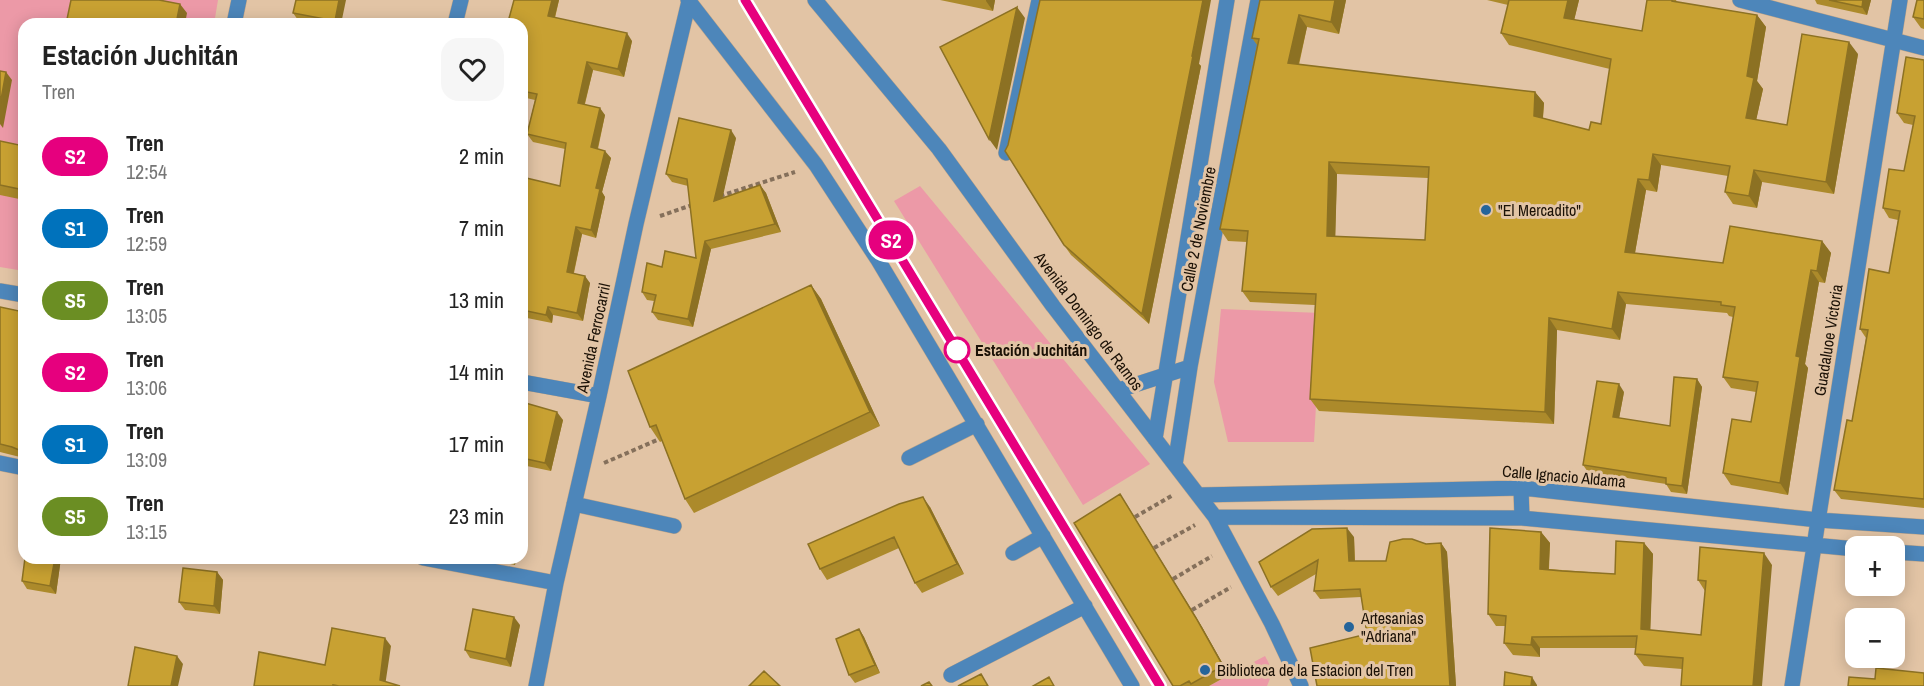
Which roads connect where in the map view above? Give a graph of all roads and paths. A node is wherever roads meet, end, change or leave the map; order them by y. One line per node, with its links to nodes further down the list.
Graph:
1 (239, 0): 10 (street)
2 (460, 0): 11 (street)
3 (815, 0): 24 (street, Avenida Domingo de Ramos)
4 (1039, 0): 14 (street)
5 (1227, 0): 22 (street, Calle 2 de Noviembre)
6 (1258, 0): 21 (street, Calle 2 de Noviembre)
7 (1740, 0): 12 (street)
8 (1900, 0): 12 (street, Guadaluoe Victoria)
9 (689, 1): 15 (street); 18 (street, Avenida Ferrocarril)
10 (235, 18)
11 (456, 18)
12 (1895, 40): 13 (street); 41 (street, Guadaluoe Victoria)
13 (1924, 48)
14 (1006, 153)
15 (816, 165): 16 (path); 26 (street)
16 (711, 199)
17 (700, 203): 18 (path)
18 (636, 224): 25 (street, Avenida Ferrocarril)
19 (0, 291): 20 (street)
20 (18, 294)
21 (1190, 367): 22 (street); 31 (street, Calle 2 de Noviembre)
22 (1165, 374): 24 (street); 27 (street, Calle 2 de Noviembre)
23 (528, 383): 25 (street)
24 (1119, 390): 27 (street, Avenida Domingo de Ramos)
25 (599, 396): 33 (street, Avenida Ferrocarril)
26 (977, 424): 29 (street); 45 (street)
27 (1155, 439): 31 (street, Avenida Domingo de Ramos)
28 (657, 440): 33 (path)
29 (909, 458)
30 (0, 463): 32 (street)
31 (1175, 465): 36 (street, Avenida Domingo de Ramos)
32 (18, 467)
33 (581, 472): 37 (street, Avenida Ferrocarril)
34 (1521, 488): 36 (street, Calle Ignacio Aldama); 40 (street); 41 (street, Calle Ignacio Aldama)
35 (1179, 491): 38 (path)
36 (1199, 495): 39 (street, Avenida Domingo de Ramos)
37 (574, 504): 43 (street); 55 (street, Avenida Ferrocarril)
38 (1135, 517)
39 (1215, 517): 40 (street); 59 (street, Avenida Domingo de Ramos)
40 (1522, 518): 46 (street)
41 (1818, 520): 44 (street, Calle Ignacio Aldama); 46 (street, Guadaluoe Victoria)
42 (1198, 524): 47 (path)
43 (674, 526)
44 (1924, 527)
45 (1043, 536): 49 (street); 57 (street)
46 (1813, 546): 48 (street); 65 (street, Guadaluoe Victoria)
47 (1154, 548)
48 (1845, 548)
49 (1013, 553)
50 (1905, 553): 52 (street)
51 (1216, 554): 54 (path)
52 (1924, 554)
53 (456, 564): 55 (street)
54 (1173, 579)
55 (556, 582): 61 (street, Avenida Ferrocarril)
56 (1234, 586): 58 (path)
57 (1085, 606): 60 (street); 62 (street)
58 (1192, 610)
59 (1293, 670): 63 (street); 64 (street, Avenida Domingo de Ramos)
60 (951, 675)
61 (536, 686)
62 (1132, 686)
63 (1288, 686)
64 (1301, 686)
65 (1792, 686)

